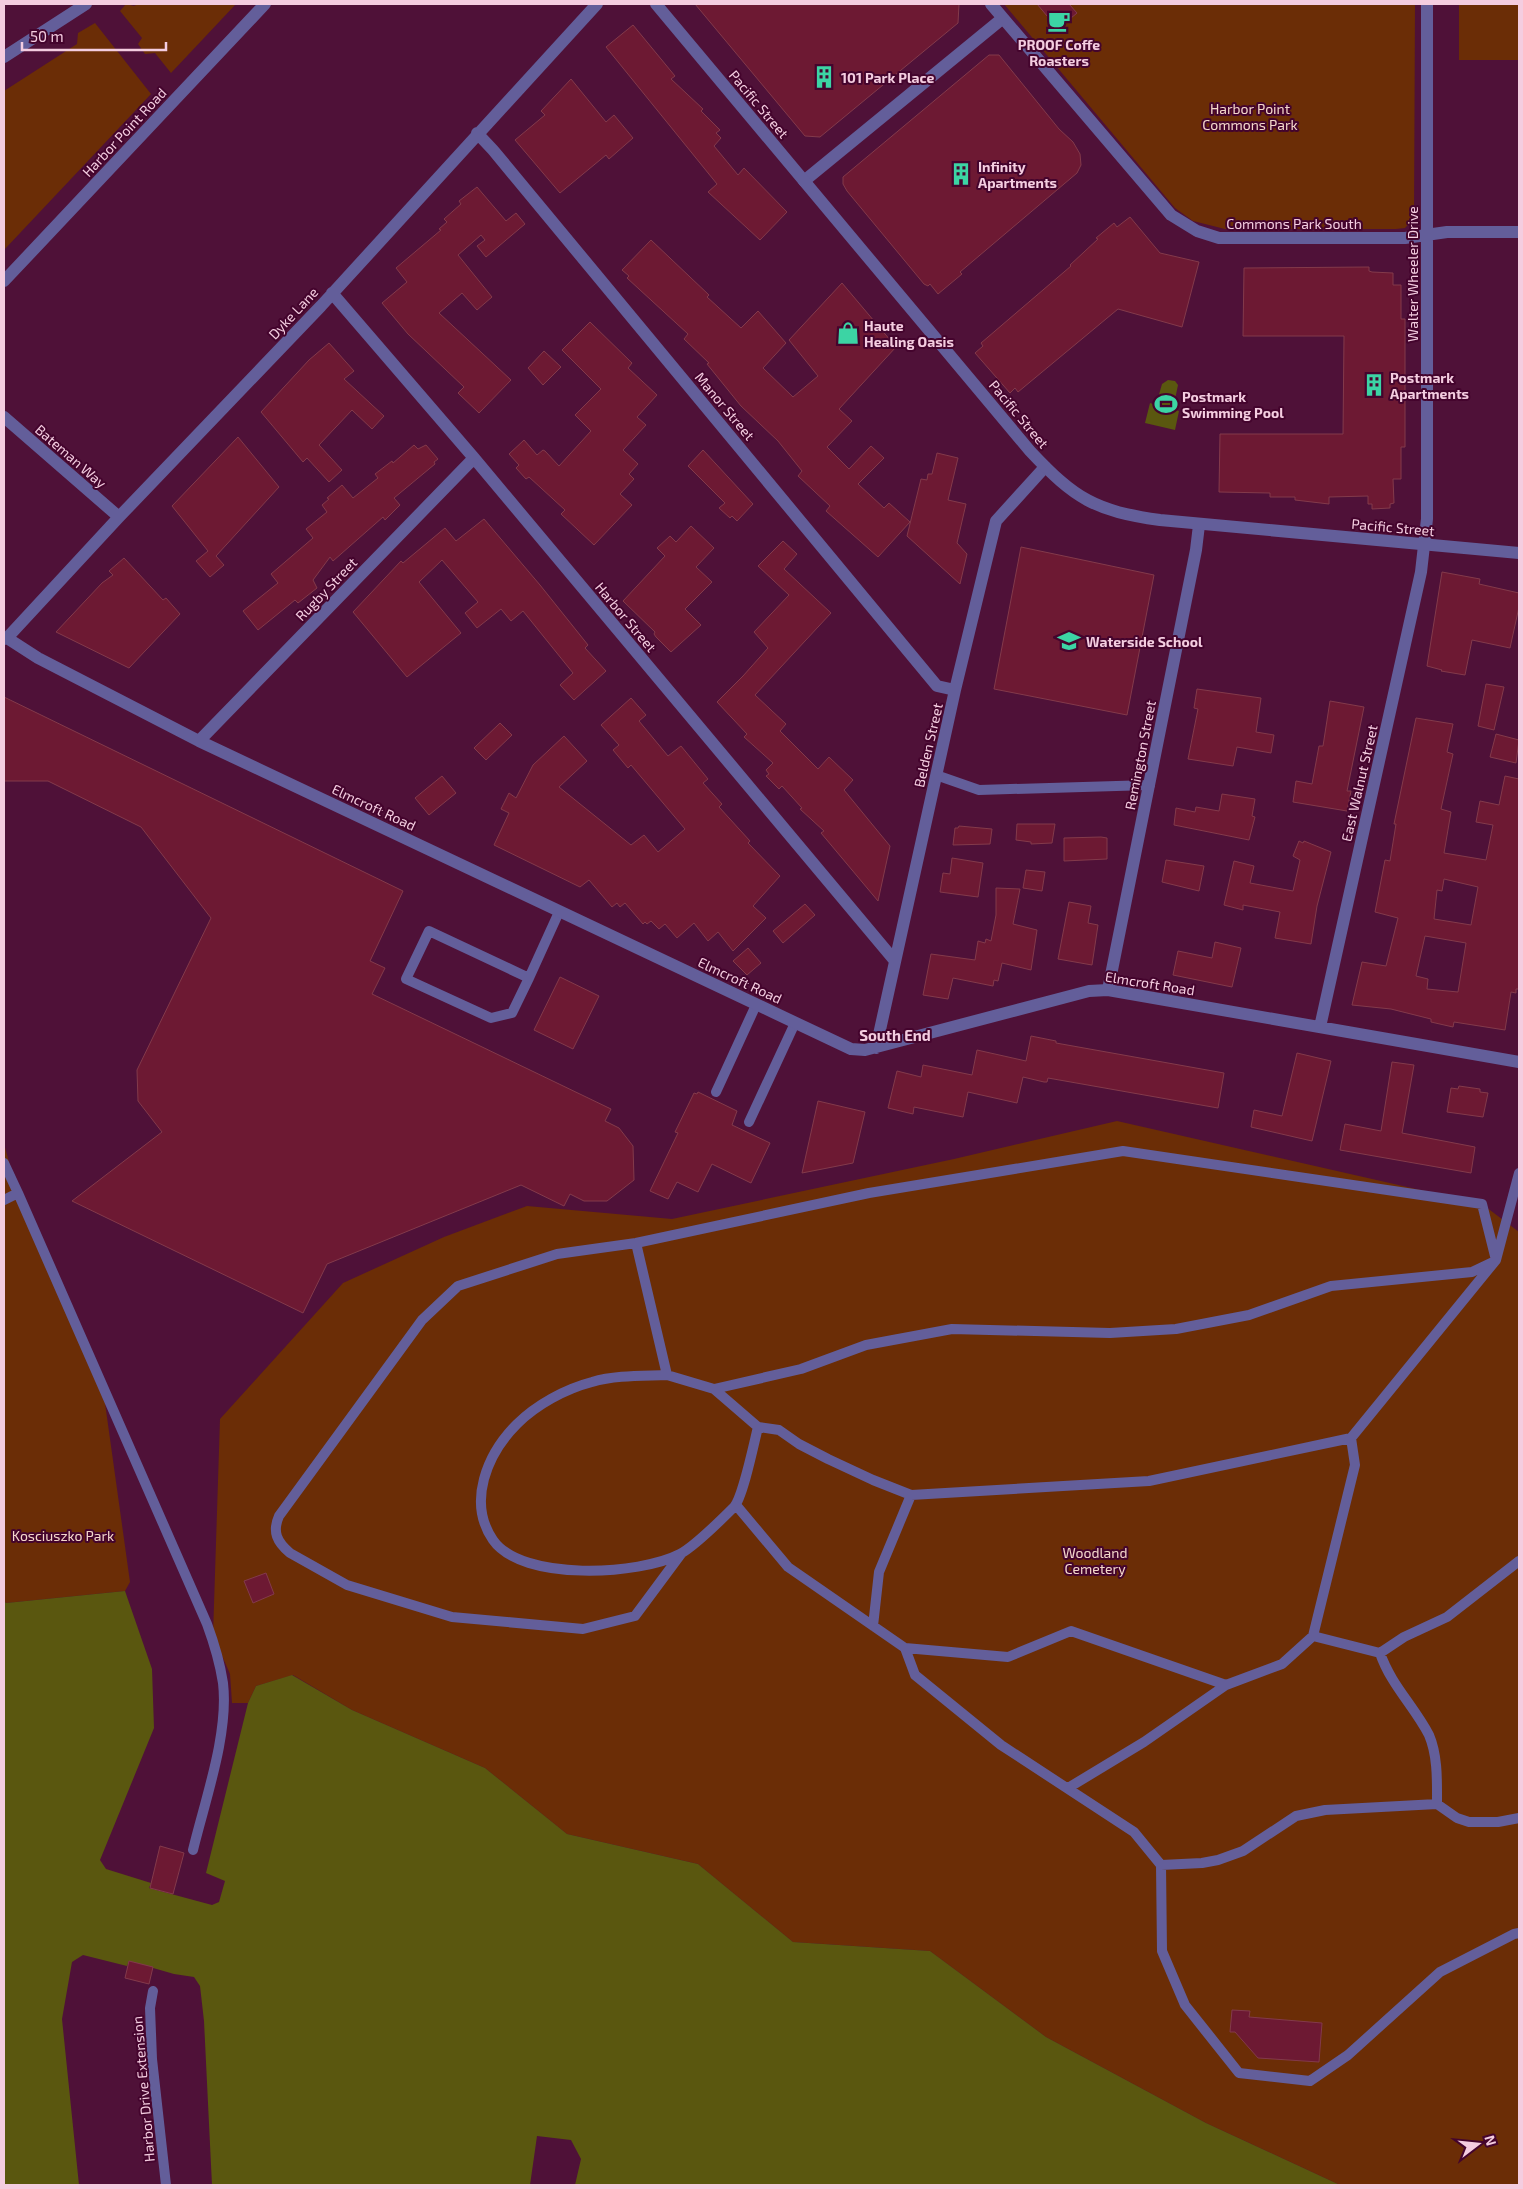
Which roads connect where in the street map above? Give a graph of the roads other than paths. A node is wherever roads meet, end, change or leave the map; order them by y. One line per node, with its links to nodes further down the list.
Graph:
1 (86, 4): 8 (street)
2 (265, 4): 13 (street, Harbor Point Road)
3 (596, 4): 9 (street, Dyke Lane)
4 (656, 4): 10 (street, Pacific Street)
5 (991, 4): 7 (street, Commons Park South)
6 (1427, 4): 12 (street, Walter Wheeler Drive)
7 (1003, 18): 10 (street); 12 (street, Commons Park South)
8 (4, 57)
9 (476, 133): 14 (street, Dyke Lane); 23 (street, Manor Street)
10 (804, 181): 17 (street, Pacific Street)
11 (1519, 232): 12 (street, Commons Park South)
12 (1426, 235): 20 (street, Walter Wheeler Drive)
13 (4, 281)
14 (332, 293): 16 (street, Harbor Street); 18 (street, Dyke Lane)
15 (4, 417): 18 (street, Bateman Way)
16 (474, 458): 24 (street, Rugby Street); 28 (street, Harbor Street)
17 (1045, 467): 19 (street, Pacific Street); 23 (street, Belden Street)
18 (119, 517): 22 (street, Dyke Lane)
19 (1199, 525): 20 (street, Pacific Street); 26 (street, Remington Street)
20 (1425, 544): 21 (street, Pacific Street); 33 (street, East Walnut Street)
21 (1519, 553)
22 (6, 639): 24 (street, Elmcroft Road)
23 (955, 690): 25 (street, Belden Street)
24 (199, 741): 27 (street, Elmcroft Road)
25 (936, 775): 26 (lane); 28 (street, Belden Street)
26 (1150, 785): 30 (street, Remington Street)
27 (559, 912): 29 (lane); 31 (street, Elmcroft Road)
28 (895, 961): 34 (street, Belden Street)
29 (530, 978): 29 (lane)
30 (1108, 990): 33 (street, Elmcroft Road); 34 (street, Elmcroft Road)
31 (756, 1005): 32 (street, Elmcroft Road); 36 (lane)
32 (795, 1023): 34 (street, Elmcroft Road); 37 (lane)
33 (1320, 1027): 35 (street, Elmcroft Road)
34 (876, 1048)
35 (1519, 1062)
36 (716, 1092)
37 (749, 1122)
38 (4, 1163): 40 (lane)
39 (1519, 1176): 43 (lane)
40 (18, 1193): 41 (lane); 60 (lane)
41 (4, 1200)
42 (636, 1243): 43 (lane); 44 (lane); 50 (lane)
43 (1496, 1260): 45 (lane); 47 (lane)
44 (667, 1375): 45 (lane); 50 (lane)
45 (714, 1389): 46 (lane)
46 (758, 1427): 48 (lane); 49 (lane)
47 (1351, 1438): 48 (lane); 53 (lane)
48 (911, 1495): 52 (lane)
49 (736, 1505): 50 (lane); 52 (lane)
50 (681, 1554)
51 (1519, 1561): 55 (lane)
52 (873, 1626): 54 (lane)
53 (1313, 1636): 55 (lane); 56 (lane)
54 (905, 1648): 56 (lane); 57 (lane)
55 (1380, 1653): 58 (lane)
56 (1226, 1685): 57 (lane)
57 (1068, 1788): 61 (lane)
58 (1437, 1804): 59 (lane); 61 (lane)
59 (1519, 1818)
60 (193, 1850)
61 (1161, 1865): 62 (lane)
62 (1519, 1933)
63 (153, 1991): 64 (lane, Harbor Drive Extension)
64 (166, 2185)

